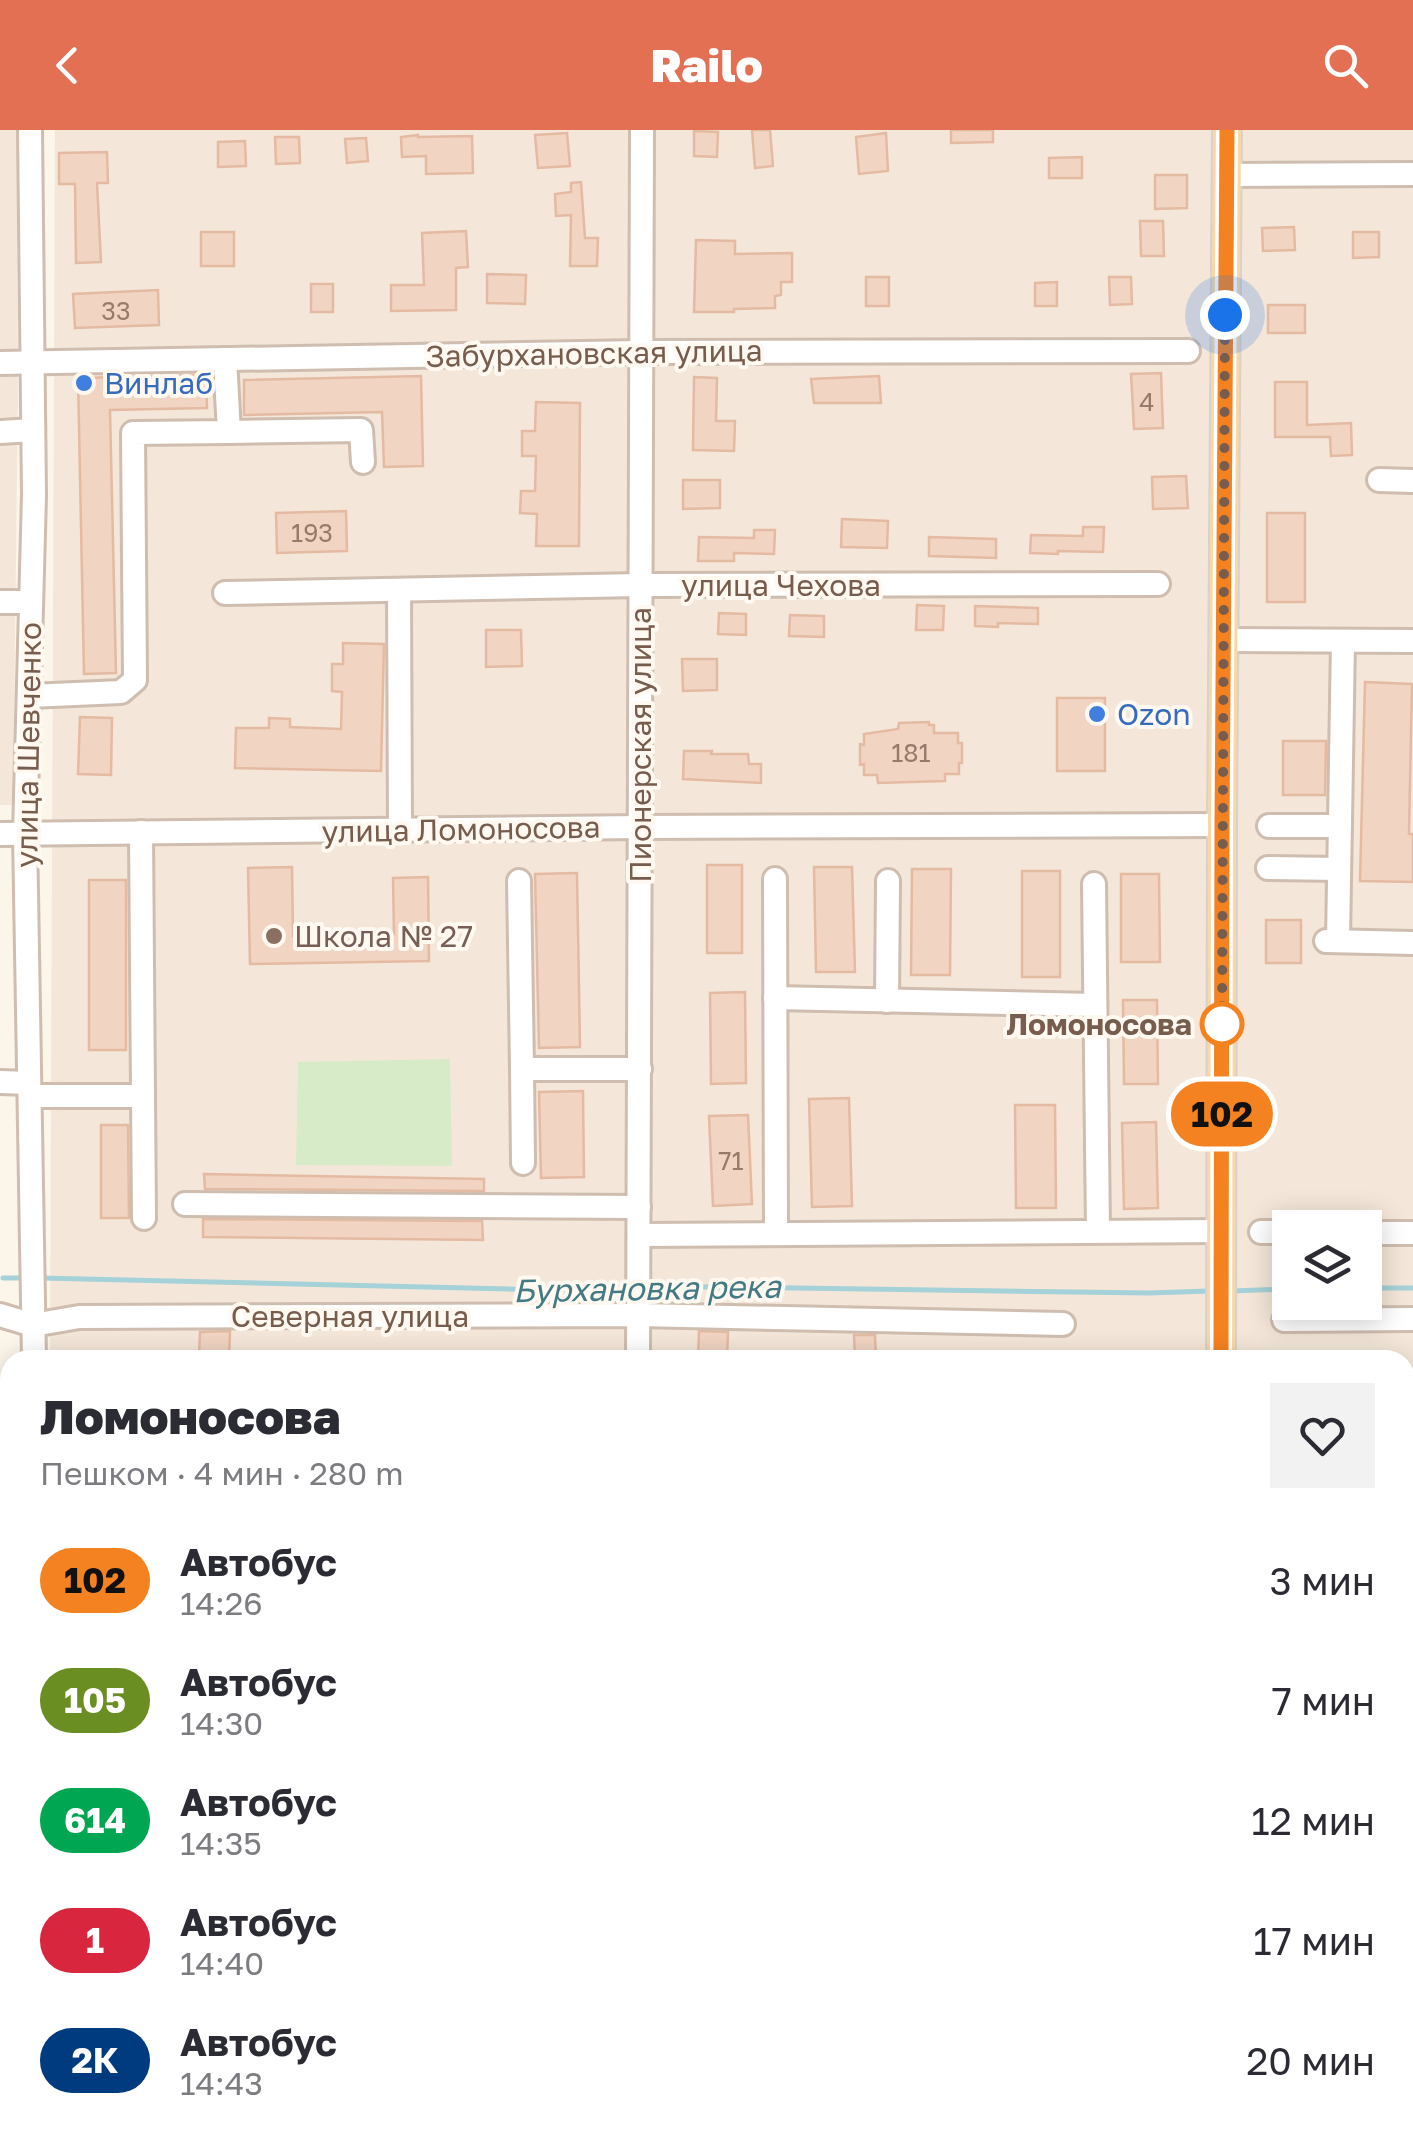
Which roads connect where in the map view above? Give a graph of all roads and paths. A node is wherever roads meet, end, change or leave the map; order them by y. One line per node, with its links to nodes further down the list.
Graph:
1 (30, 130): 9 (street, улица Шевченко)
2 (642, 130): 7 (street, Пионерская улица)
3 (1227, 130): 5 (main road)
4 (1413, 174): 5 (street)
5 (1226, 175): 23 (main road)
6 (1188, 351): 7 (street, Забурхановская улица)
7 (641, 352): 8 (street, Забурхановская улица); 17 (street, Пионерская улица)
8 (225, 359): 9 (street, Забурхановская улица); 13 (street)
9 (33, 362): 10 (street, Забурхановская улица); 11 (street, улица Шевченко)
10 (0, 363)
11 (33, 430): 12 (street); 22 (street, улица Шевченко)
12 (0, 432)
13 (228, 432): 14 (street); 26 (street)
14 (363, 462)
15 (1379, 480): 16 (street)
16 (1413, 480)
17 (641, 584): 18 (street, улица Чехова); 19 (street, улица Чехова); 30 (street, Пионерская улица)
18 (1158, 584)
19 (399, 590): 20 (street, улица Чехова); 31 (street)
20 (224, 593)
21 (0, 602): 22 (street)
22 (31, 602): 26 (street, улица Шевченко)
23 (1223, 640): 24 (street); 27 (main road)
24 (1343, 640): 25 (street); 29 (street)
25 (1413, 641)
26 (28, 696): 34 (street, улица Шевченко)
27 (1222, 825): 30 (street, улица Ломоносова); 54 (main road)
28 (1269, 826): 29 (street)
29 (1340, 826): 36 (street)
30 (640, 827): 31 (street, улица Ломоносова); 46 (street, Пионерская улица)
31 (400, 830): 32 (street, улица Ломоносова)
32 (140, 832): 34 (street, улица Ломоносова); 49 (street)
33 (0, 834): 34 (street, улица Ломоносова)
34 (26, 834): 48 (street, улица Шевченко)
35 (1268, 868): 36 (street)
36 (1339, 869): 41 (street)
37 (775, 880): 42 (street)
38 (519, 881): 45 (street)
39 (888, 881): 43 (street)
40 (1094, 884): 44 (street)
41 (1413, 942)
42 (775, 998): 43 (street); 60 (street)
43 (887, 1000): 44 (street)
44 (1095, 1005): 55 (street)
45 (522, 1069): 46 (street); 50 (street)
46 (640, 1069): 52 (street, Пионерская улица)
47 (0, 1082): 48 (street)
48 (30, 1089): 49 (street); 67 (street, улица Шевченко)
49 (143, 1096): 53 (street)
50 (523, 1163)
51 (185, 1204): 52 (street)
52 (640, 1208): 61 (street, Пионерская улица)
53 (144, 1218)
54 (1222, 1231): 55 (street); 70 (main road)
55 (1098, 1232): 60 (street)
56 (1261, 1232): 57 (street)
57 (1272, 1232)
58 (1382, 1233): 59 (street)
59 (1413, 1233)
60 (776, 1234): 61 (street)
61 (640, 1235): 63 (street, Пионерская улица)
62 (0, 1315): 67 (street, Северная улица)
63 (638, 1315): 66 (street, Северная улица); 67 (street, Северная улица); 69 (street, Пионерская улица)
64 (1382, 1319): 65 (street)
65 (1413, 1319)
66 (1063, 1324)
67 (33, 1325): 68 (street, улица Шевченко)
68 (34, 1350)
69 (638, 1350)
70 (1221, 1350)

